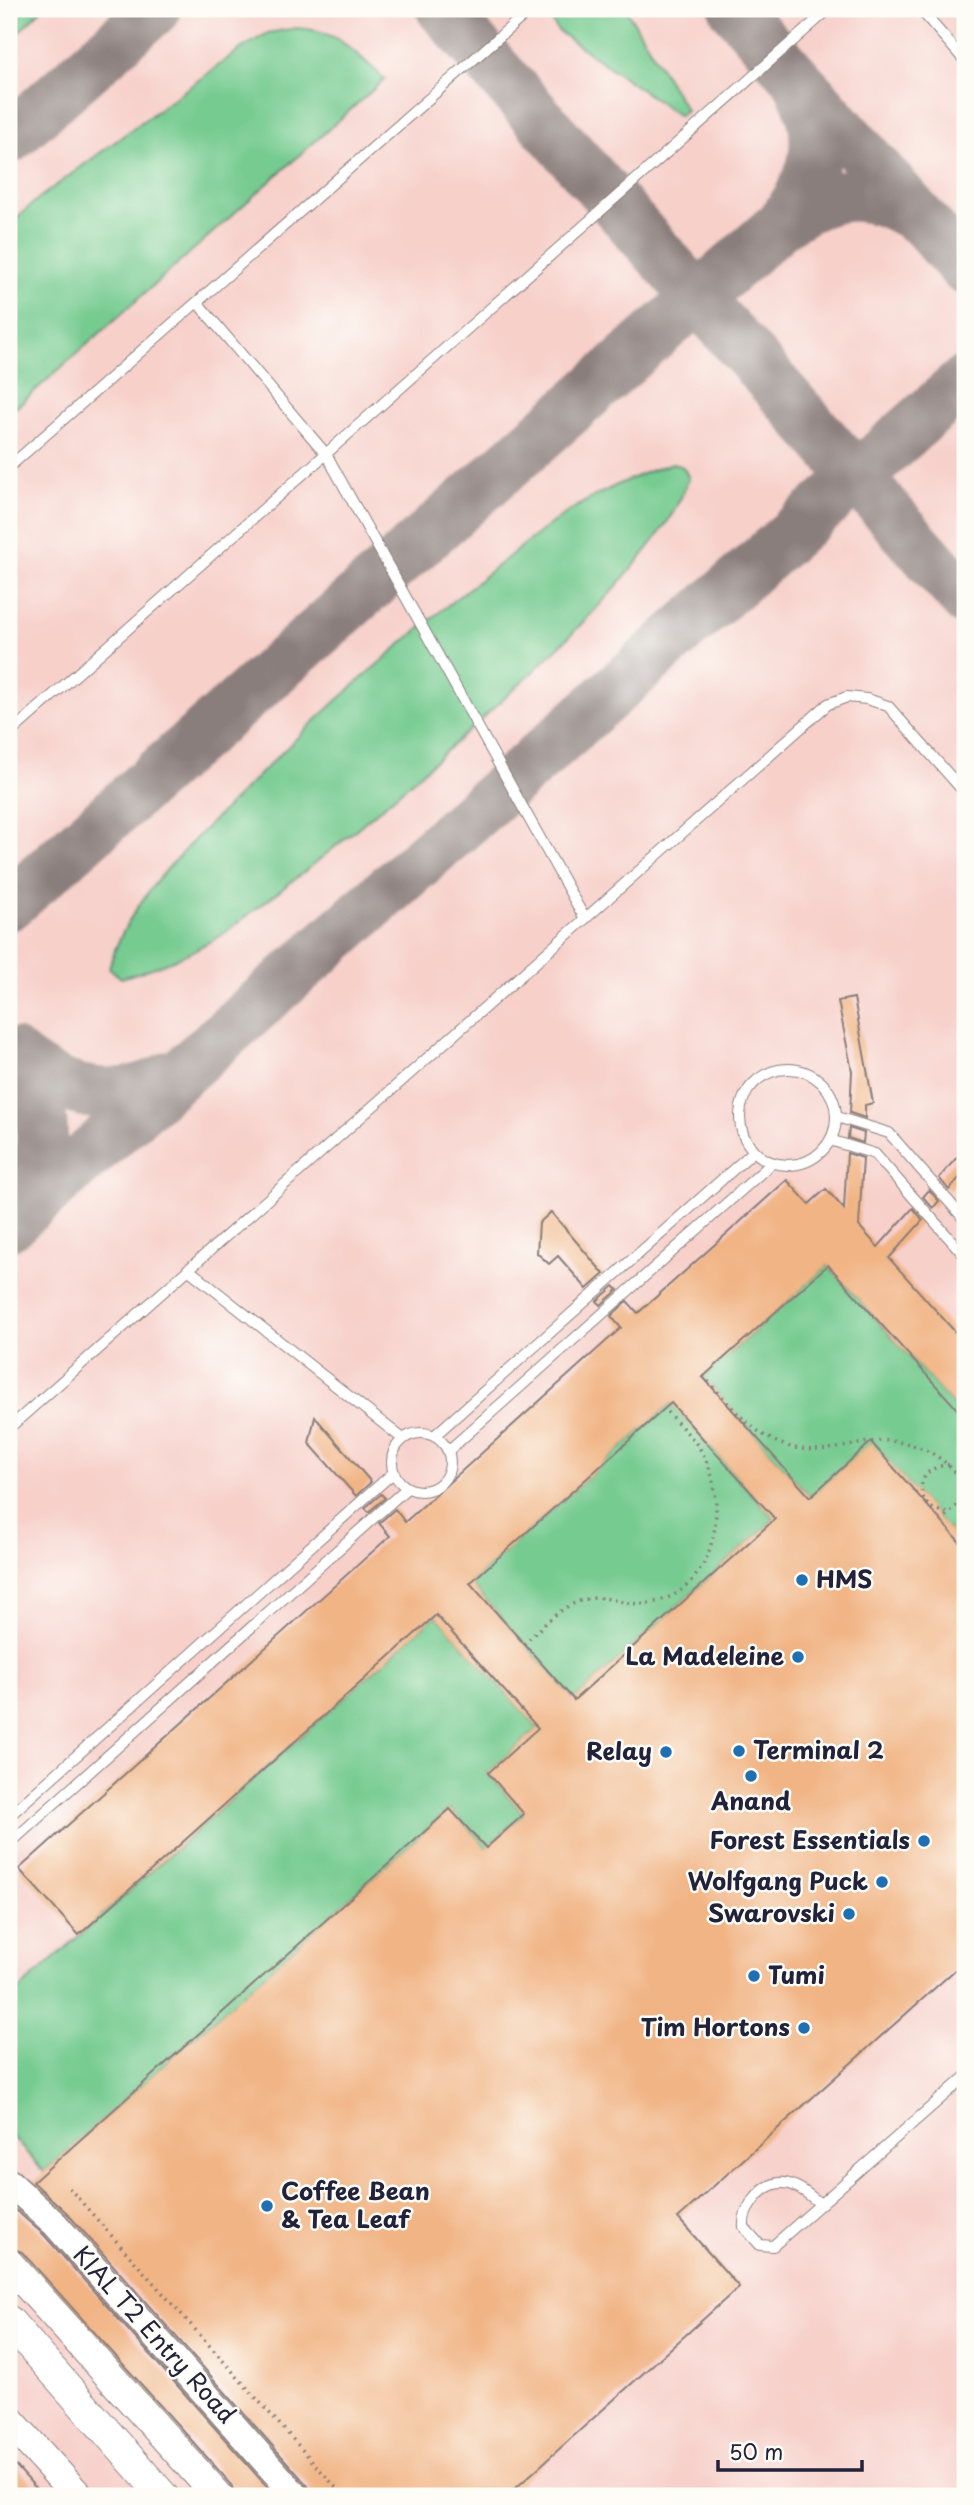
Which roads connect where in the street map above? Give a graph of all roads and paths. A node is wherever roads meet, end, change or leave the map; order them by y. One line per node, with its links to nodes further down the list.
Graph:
1 (531, 9): 5 (lane)
2 (829, 9): 6 (lane)
3 (920, 9): 4 (lane)
4 (965, 61)
5 (197, 302): 6 (lane); 7 (lane)
6 (326, 454): 8 (lane); 10 (lane)
7 (9, 467)
8 (9, 734)
9 (965, 793): 10 (lane)
10 (584, 919): 17 (lane)
11 (837, 1117): 12 (lane); 13 (lane); 15 (lane)
12 (830, 1140): 14 (lane); 16 (lane)
13 (754, 1151): 14 (lane); 21 (lane)
14 (772, 1163): 23 (lane)
15 (965, 1220)
16 (965, 1256)
17 (188, 1269): 20 (lane); 22 (lane)
18 (703, 1376): 24 (path)
19 (664, 1409): 30 (path)
20 (9, 1428)
21 (434, 1436): 22 (lane); 23 (lane)
22 (403, 1438): 25 (lane)
23 (448, 1451): 26 (lane)
24 (951, 1465): 27 (path); 28 (path)
25 (393, 1473): 26 (lane); 31 (lane)
26 (407, 1488): 32 (lane)
27 (965, 1488): 28 (path)
28 (952, 1511): 29 (path)
29 (940, 1521)
30 (524, 1644)
31 (9, 1816)
32 (9, 1844)
33 (965, 2077): 36 (lane)
34 (9, 2182): 41 (main road, KIAL T2 Entry Road)
35 (69, 2188): 40 (path)
36 (820, 2204): 36 (lane)
37 (9, 2264): 44 (main road)
38 (9, 2321): 43 (main road)
39 (9, 2420): 42 (main road)
40 (340, 2491)
41 (295, 2495)
42 (78, 2496)
43 (163, 2496)
44 (218, 2496)

